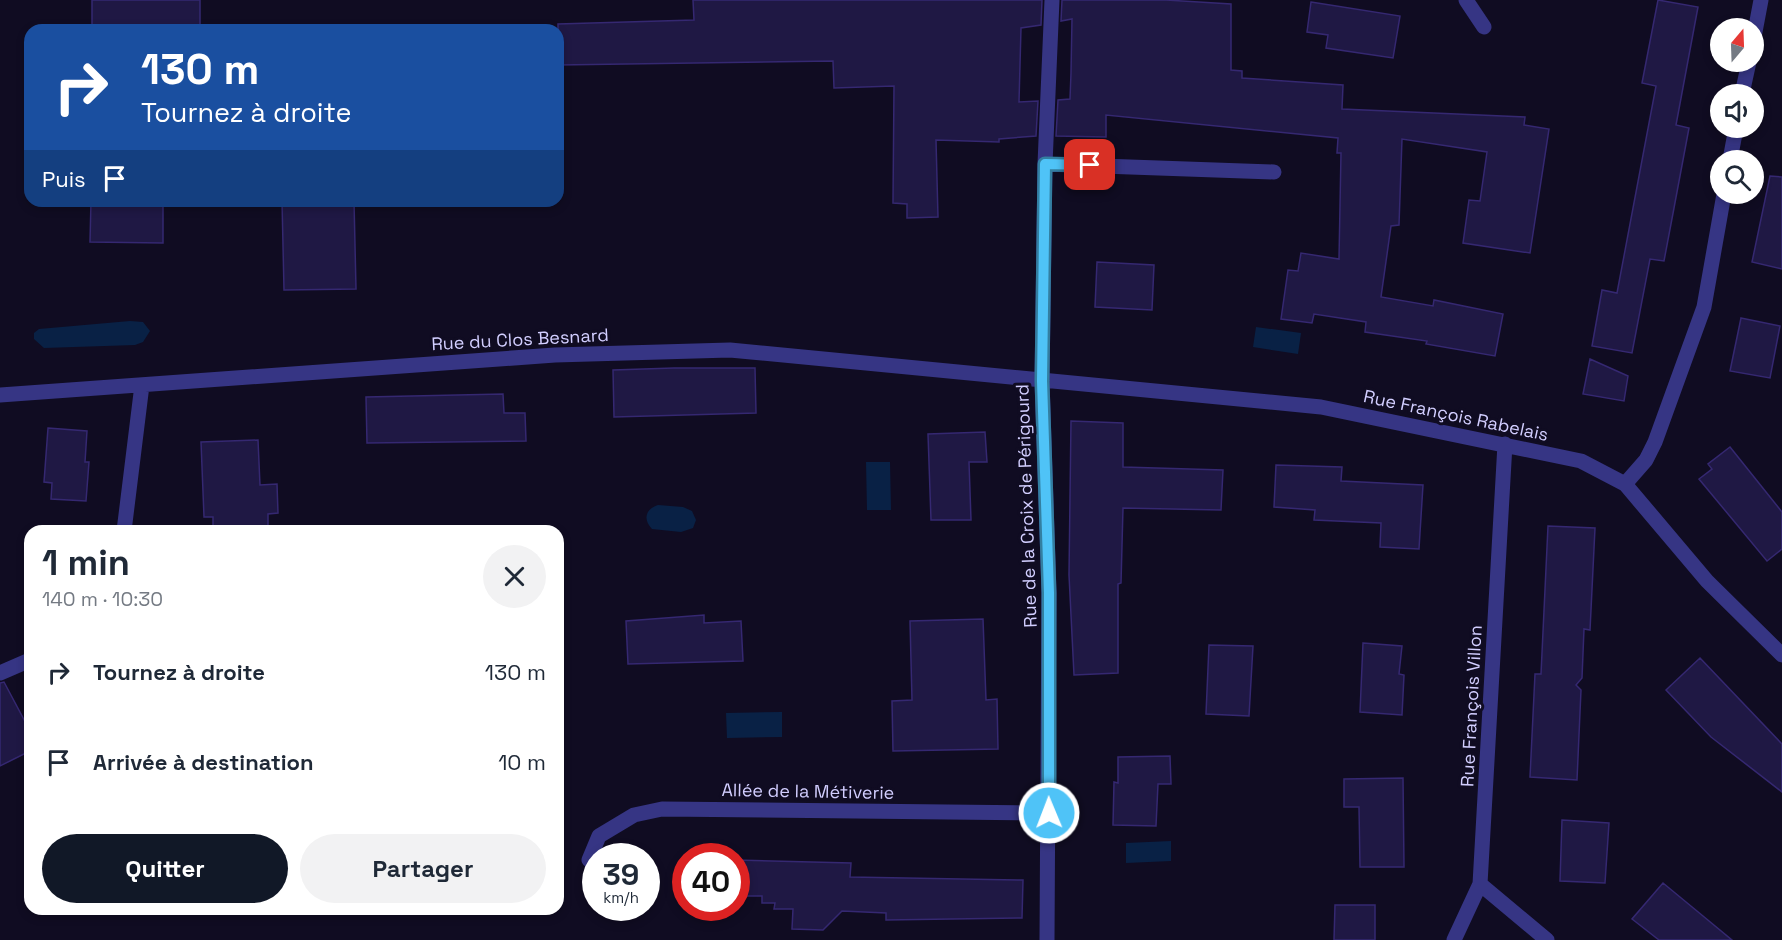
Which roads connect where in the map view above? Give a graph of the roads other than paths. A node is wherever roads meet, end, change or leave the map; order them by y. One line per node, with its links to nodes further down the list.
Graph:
1 (1052, 0): 6 (street, Rue de la Croix de Périgourd)
2 (1466, 0): 5 (street)
3 (1761, 0): 4 (street)
4 (1758, 18)
5 (1485, 27)
6 (1045, 164): 7 (street); 9 (street, Rue de la Croix de Périgourd)
7 (1274, 172)
8 (1722, 204): 13 (street)
9 (1042, 381): 10 (street, Rue du Clos Besnard); 12 (street, Rue François Rabelais); 18 (street, Rue de la Croix de Périgourd)
10 (142, 385): 11 (street, Rue du Clos Besnard); 14 (street)
11 (0, 395)
12 (1505, 444): 13 (street, Rue François Rabelais); 20 (street, Rue François Villon)
13 (1625, 484): 15 (street, Rue François Rabelais)
14 (125, 525)
15 (1782, 655)
16 (24, 663): 17 (street)
17 (0, 673)
18 (1049, 813): 19 (street, Allée de la Métiverie); 21 (street, Rue de la Croix de Périgourd)
19 (596, 843)
20 (1480, 884): 22 (street); 23 (street)
21 (1047, 940)
22 (1454, 940)
23 (1547, 940)

